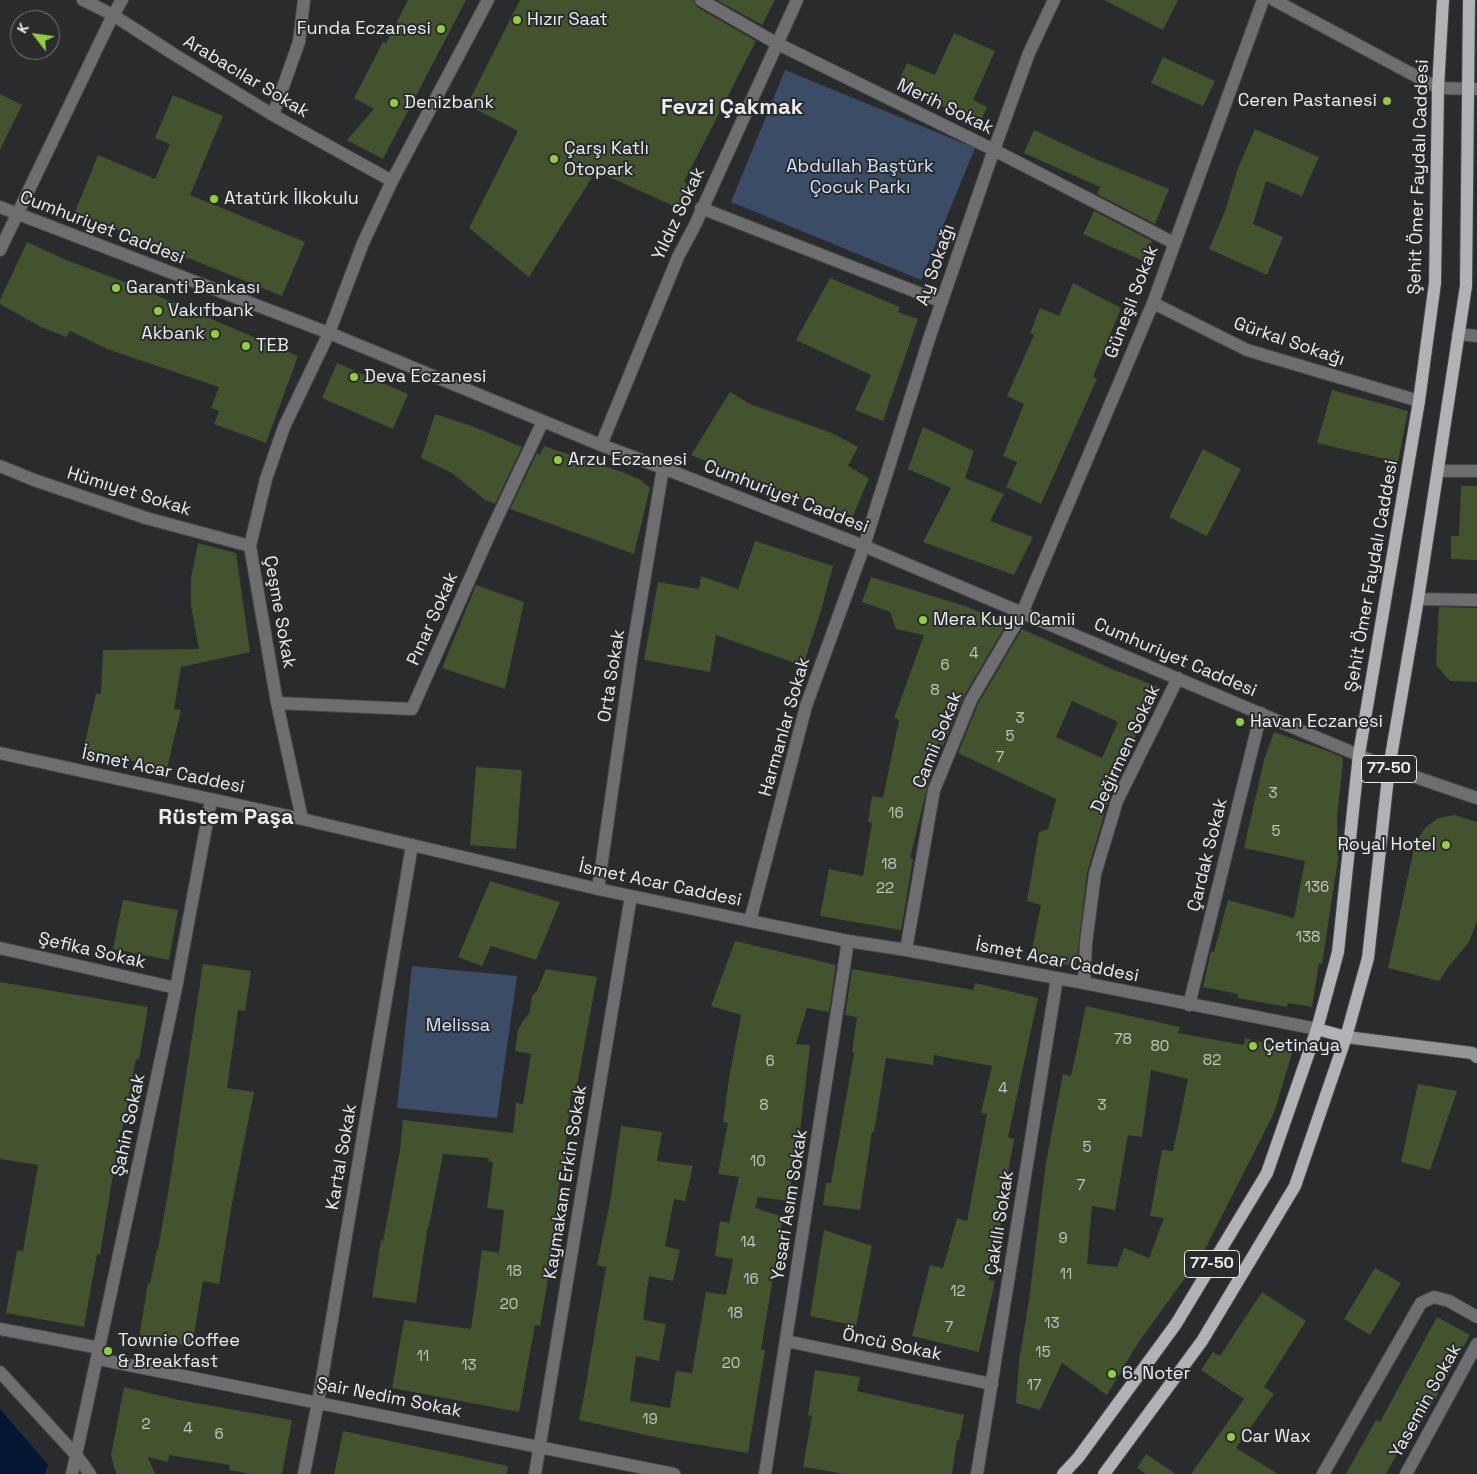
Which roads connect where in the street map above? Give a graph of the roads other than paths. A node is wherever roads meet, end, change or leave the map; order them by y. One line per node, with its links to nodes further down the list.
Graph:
1 (83, 0): 12 (street, Arabacılar Sokak)
2 (122, 0): 12 (street)
3 (304, 0): 16 (street)
4 (488, 0): 18 (street, Çeşme Sokak)
5 (701, 0): 13 (street, Merih Sokak)
6 (797, 0): 13 (street, Yıldız Sokak)
7 (1054, 0): 17 (street, Ay Sokağı)
8 (1263, 0): 22 (street, Güneşli Sokak)
9 (1274, 0): 14 (street)
10 (1443, 0): 14 (main road, Şehit Ömer Faydalı Caddesi / 77-50)
11 (1469, 0): 15 (main road, 77-50)
12 (113, 15): 16 (street, Arabacılar Sokak); 21 (street)
13 (776, 43): 17 (street, Merih Sokak); 20 (street, Yıldız Sokak)
14 (1438, 88): 15 (street); 29 (main road, Şehit Ömer Faydalı Caddesi / 77-50)
15 (1473, 89): 27 (main road, 77-50)
16 (273, 115): 18 (street, Arabacılar Sokak)
17 (994, 150): 22 (street, Merih Sokak); 24 (street, Ay Sokağı)
18 (392, 181): 26 (street, Çeşme Sokak)
19 (0, 207): 21 (street, Cumhuriyet Caddesi)
20 (701, 208): 24 (street); 31 (street, Yıldız Sokak)
21 (17, 214): 23 (street); 26 (street, Cumhuriyet Caddesi)
22 (1174, 243): 25 (street, Güneşli Sokak)
23 (0, 250)
24 (942, 302): 37 (street, Ay Sokağı)
25 (1153, 303): 29 (street, Gürkal Sokağı); 40 (street, Güneşli Sokak)
26 (329, 333): 30 (street, Cumhuriyet Caddesi); 36 (street, Çeşme Sokak)
27 (1458, 334): 28 (street); 34 (main road, 77-50)
28 (1477, 336)
29 (1419, 401): 45 (main road, Şehit Ömer Faydalı Caddesi / 77-50)
30 (543, 421): 31 (street, Cumhuriyet Caddesi); 42 (street, Pınar Sokak)
31 (601, 446): 33 (street, Cumhuriyet Caddesi)
32 (0, 466): 36 (street, Hümıyet Sokak)
33 (663, 468): 37 (street, Cumhuriyet Caddesi); 51 (street, Orta Sokak)
34 (1438, 470): 35 (street); 38 (main road, 77-50)
35 (1477, 471)
36 (250, 546): 42 (street, Çeşme Sokak)
37 (864, 546): 40 (street, Cumhuriyet Caddesi); 53 (street, Harmanlar Sokak)
38 (1418, 599): 39 (street); 46 (main road, 77-50)
39 (1477, 600)
40 (1022, 613): 41 (street, Cumhuriyet Caddesi); 56 (street, Camii Sokak)
41 (1178, 678): 43 (street, Cumhuriyet Caddesi); 58 (street, Değirmen Sokak)
42 (277, 703): 49 (street, Çeşme Sokak)
43 (1261, 713): 45 (street, Cumhuriyet Caddesi); 60 (street, Çardak Sokak)
44 (0, 753): 48 (street, İsmet Acar Caddesi)
45 (1359, 754): 46 (street, Cumhuriyet Caddesi); 61 (main road, Şehit Ömer Faydalı Caddesi / 77-50)
46 (1389, 768): 47 (street, Cumhuriyet Caddesi); 62 (main road, 77-50)
47 (1477, 798)
48 (211, 800): 49 (street, İsmet Acar Caddesi); 59 (street, Şahin Sokak)
49 (302, 818): 50 (street, İsmet Acar Caddesi)
50 (412, 845): 51 (street, İsmet Acar Caddesi); 71 (street, Kartal Sokak)
51 (598, 889): 52 (street, İsmet Acar Caddesi)
52 (631, 896): 53 (street, İsmet Acar Caddesi); 72 (street, Kaymakam Erkin Sokak)
53 (750, 921): 54 (street, İsmet Acar Caddesi)
54 (848, 941): 56 (street, İsmet Acar Caddesi); 66 (street, Yesari Asım Sokak)
55 (0, 948): 59 (street, Şefika Sokak)
56 (906, 950): 57 (street, İsmet Acar Caddesi)
57 (1057, 978): 58 (street, İsmet Acar Caddesi); 70 (street, Çakıllı Sokak)
58 (1084, 983): 60 (street, İsmet Acar Caddesi)
59 (176, 988): 68 (street, Şahin Sokak)
60 (1189, 1005): 61 (street, İsmet Acar Caddesi)
61 (1317, 1029): 62 (main road); 81 (main road, Şehit Ömer Faydalı Caddesi / 77-50)
62 (1346, 1037): 63 (street); 82 (main road, 77-50)
63 (1475, 1054)
64 (1477, 1317): 83 (street)
65 (0, 1329): 68 (street, Şair Nedim Sokak)
66 (786, 1341): 70 (street, Öncü Sokak); 79 (street, Yesari Asım Sokak)
67 (1476, 1348): 84 (street, Yasemin Sokak)
68 (99, 1354): 71 (street, Şair Nedim Sokak); 73 (street, Şahin Sokak)
69 (0, 1372): 73 (street)
70 (992, 1384): 80 (street, Çakıllı Sokak)
71 (318, 1402): 72 (street, Şair Nedim Sokak); 76 (street, Kartal Sokak)
72 (540, 1447): 77 (street, Kaymakam Erkin Sokak); 78 (street, Şair Nedim Sokak)
73 (77, 1456): 74 (street, Şahin Sokak); 75 (street)
74 (72, 1474)
75 (90, 1474)
76 (304, 1474)
77 (535, 1474)
78 (674, 1474)
79 (765, 1474)
80 (977, 1474)
81 (1063, 1474)
82 (1104, 1474)
83 (1323, 1474)
84 (1406, 1474)

